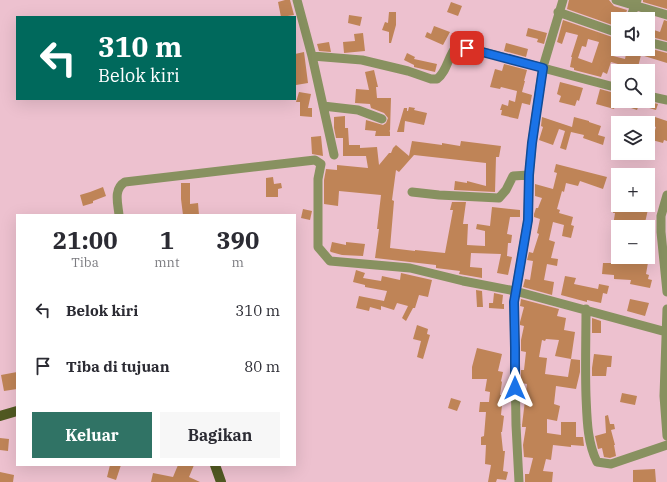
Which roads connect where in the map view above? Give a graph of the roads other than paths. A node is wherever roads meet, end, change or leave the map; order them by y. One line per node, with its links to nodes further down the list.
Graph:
1 (297, 0): 10 (street)
2 (562, 0): 5 (street)
3 (616, 0): 4 (street)
4 (636, 3): 6 (street)
5 (558, 12): 7 (street); 11 (street)
6 (667, 15)
7 (611, 31)
8 (655, 44): 9 (street)
9 (667, 47)
10 (312, 56): 11 (street); 15 (street)
11 (543, 68): 12 (street); 18 (street)
12 (611, 86)
13 (655, 97): 14 (street)
14 (667, 100)
15 (323, 106): 16 (street); 17 (street)
16 (382, 119)
17 (334, 155)
18 (529, 175): 19 (street); 22 (street)
19 (412, 192)
20 (667, 195): 23 (street)
21 (120, 214): 22 (street)
22 (515, 290): 24 (street); 33 (street)
23 (667, 292)
24 (586, 309): 26 (street); 30 (street)
25 (667, 309): 26 (street)
26 (666, 332): 29 (street)
27 (16, 411): 28 (main road)
28 (0, 416)
29 (667, 436)
30 (667, 445)
31 (215, 466): 32 (main road)
32 (220, 482)
33 (519, 482)

